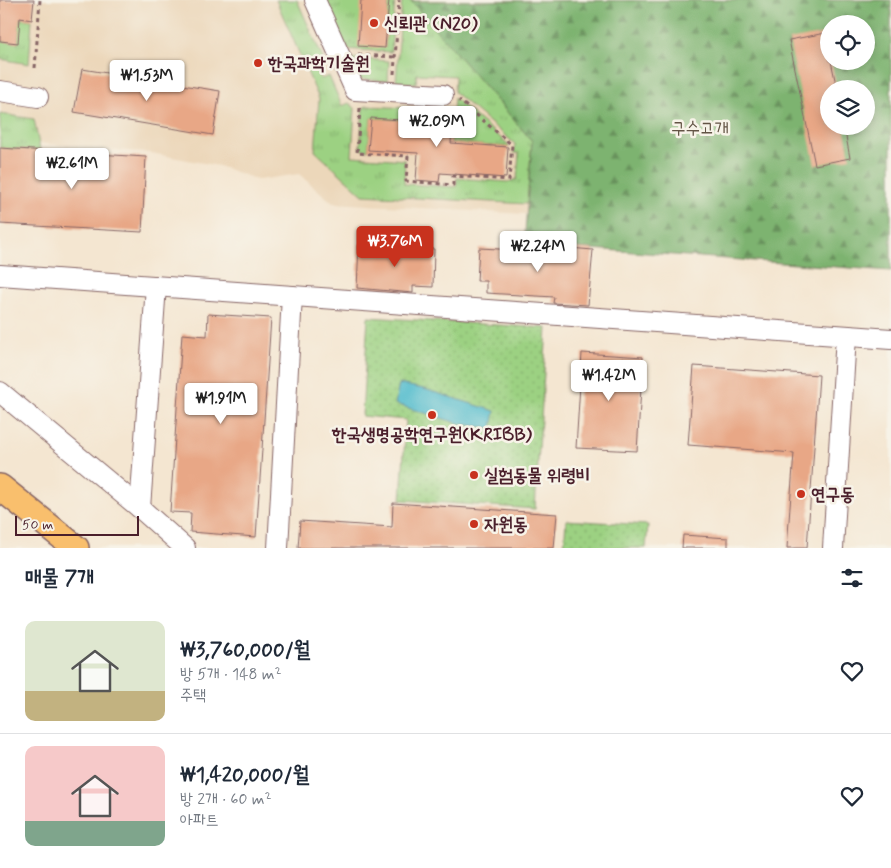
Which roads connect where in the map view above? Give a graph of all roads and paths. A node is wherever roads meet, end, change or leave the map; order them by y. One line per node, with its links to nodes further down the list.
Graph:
1 (40, 0): 6 (path)
2 (315, 0): 4 (lane)
3 (399, 0): 5 (path)
4 (338, 53): 5 (path); 7 (lane)
5 (395, 57): 9 (path)
6 (35, 68)
7 (362, 90): 9 (lane); 10 (path)
8 (0, 91): 11 (lane)
9 (392, 92): 10 (lane)
10 (443, 95)
11 (38, 97)
12 (0, 275): 13 (lane)
13 (156, 286): 14 (lane); 19 (lane)
14 (292, 296): 15 (lane); 22 (lane)
15 (846, 336): 16 (lane); 23 (lane)
16 (891, 339)
17 (0, 392): 19 (lane)
18 (0, 487): 20 (main road)
19 (140, 508): 21 (lane)
20 (76, 548)
21 (185, 548)
22 (278, 548)
23 (832, 548)

